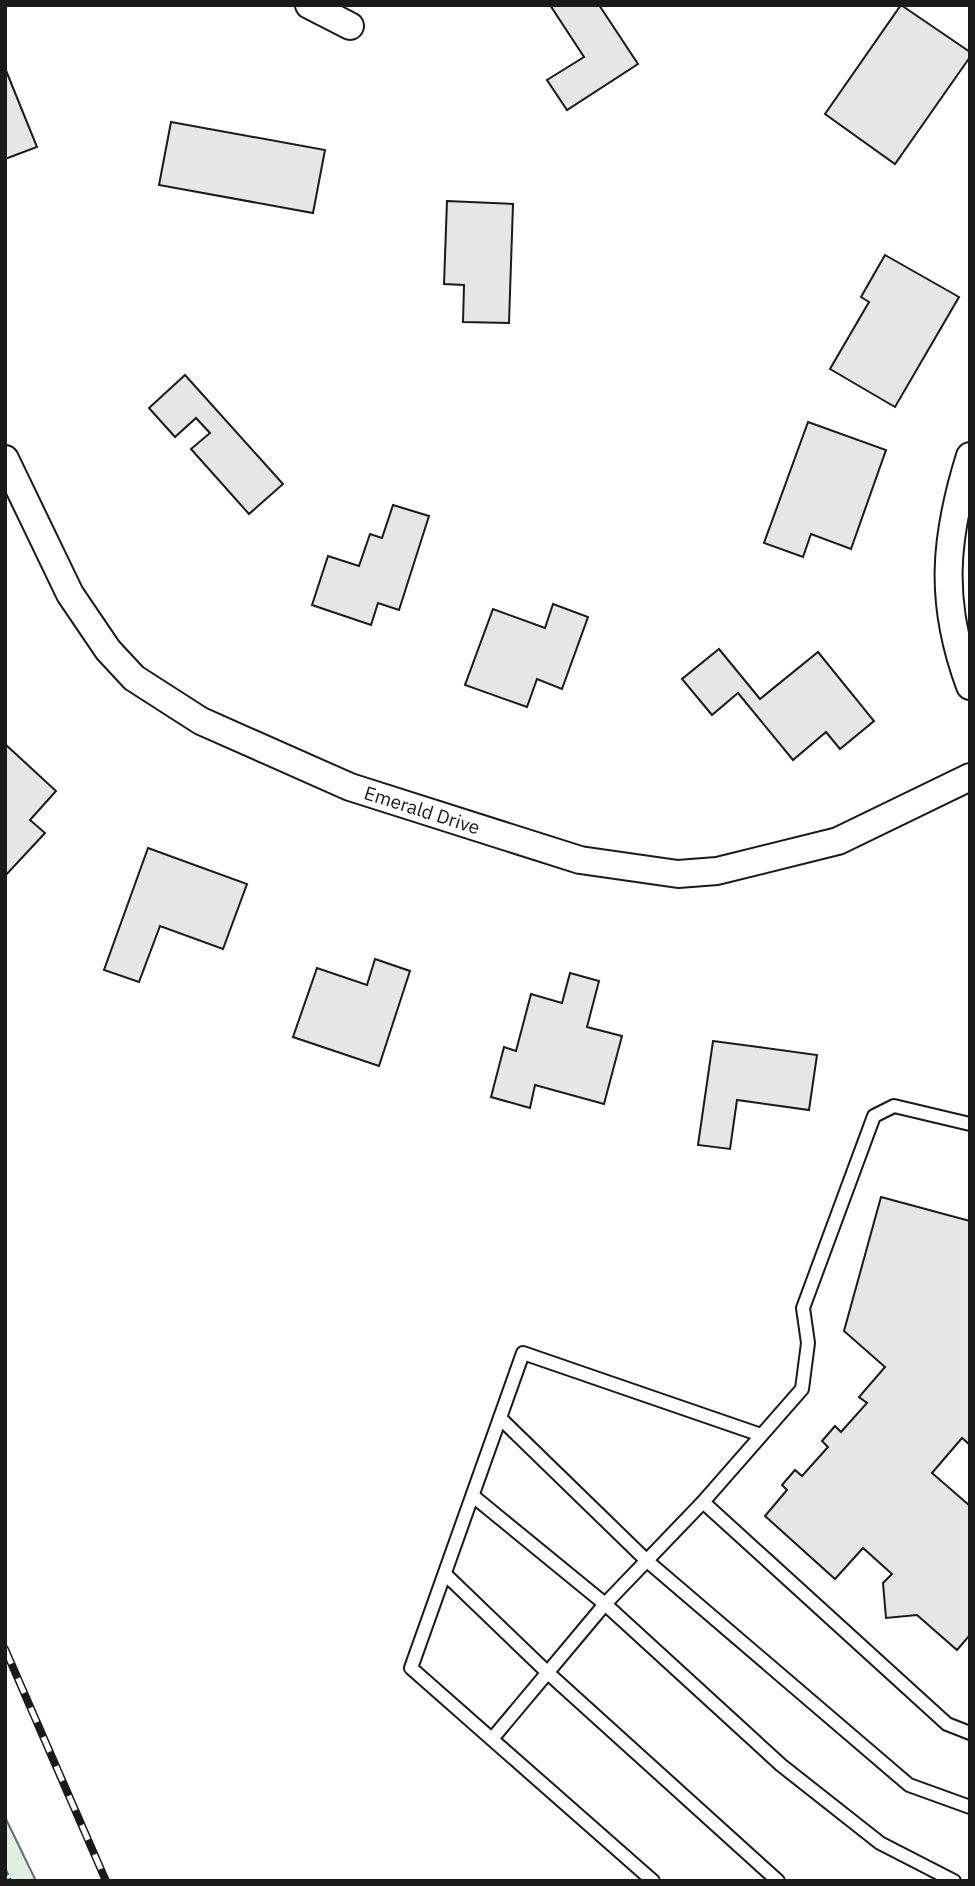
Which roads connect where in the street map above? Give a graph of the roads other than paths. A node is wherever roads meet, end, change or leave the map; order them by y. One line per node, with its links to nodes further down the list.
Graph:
1 (309, 5): 2 (street)
2 (349, 26)
3 (970, 456): 5 (street)
4 (5, 459): 6 (street, Emerald Drive)
5 (970, 686)
6 (970, 778)
7 (970, 1124): 9 (lane)
8 (500, 1418): 9 (lane); 10 (lane); 12 (lane)
9 (761, 1436): 11 (lane)
10 (473, 1496): 13 (lane); 14 (lane)
11 (703, 1502): 12 (lane); 16 (lane)
12 (646, 1560): 14 (lane); 18 (lane)
13 (445, 1574): 15 (lane); 17 (lane)
14 (605, 1604): 15 (lane); 21 (lane)
15 (548, 1673): 17 (lane); 20 (lane)
16 (970, 1733)
17 (492, 1739): 19 (lane)
18 (970, 1807)
19 (653, 1881)
20 (778, 1881)
21 (954, 1881)

